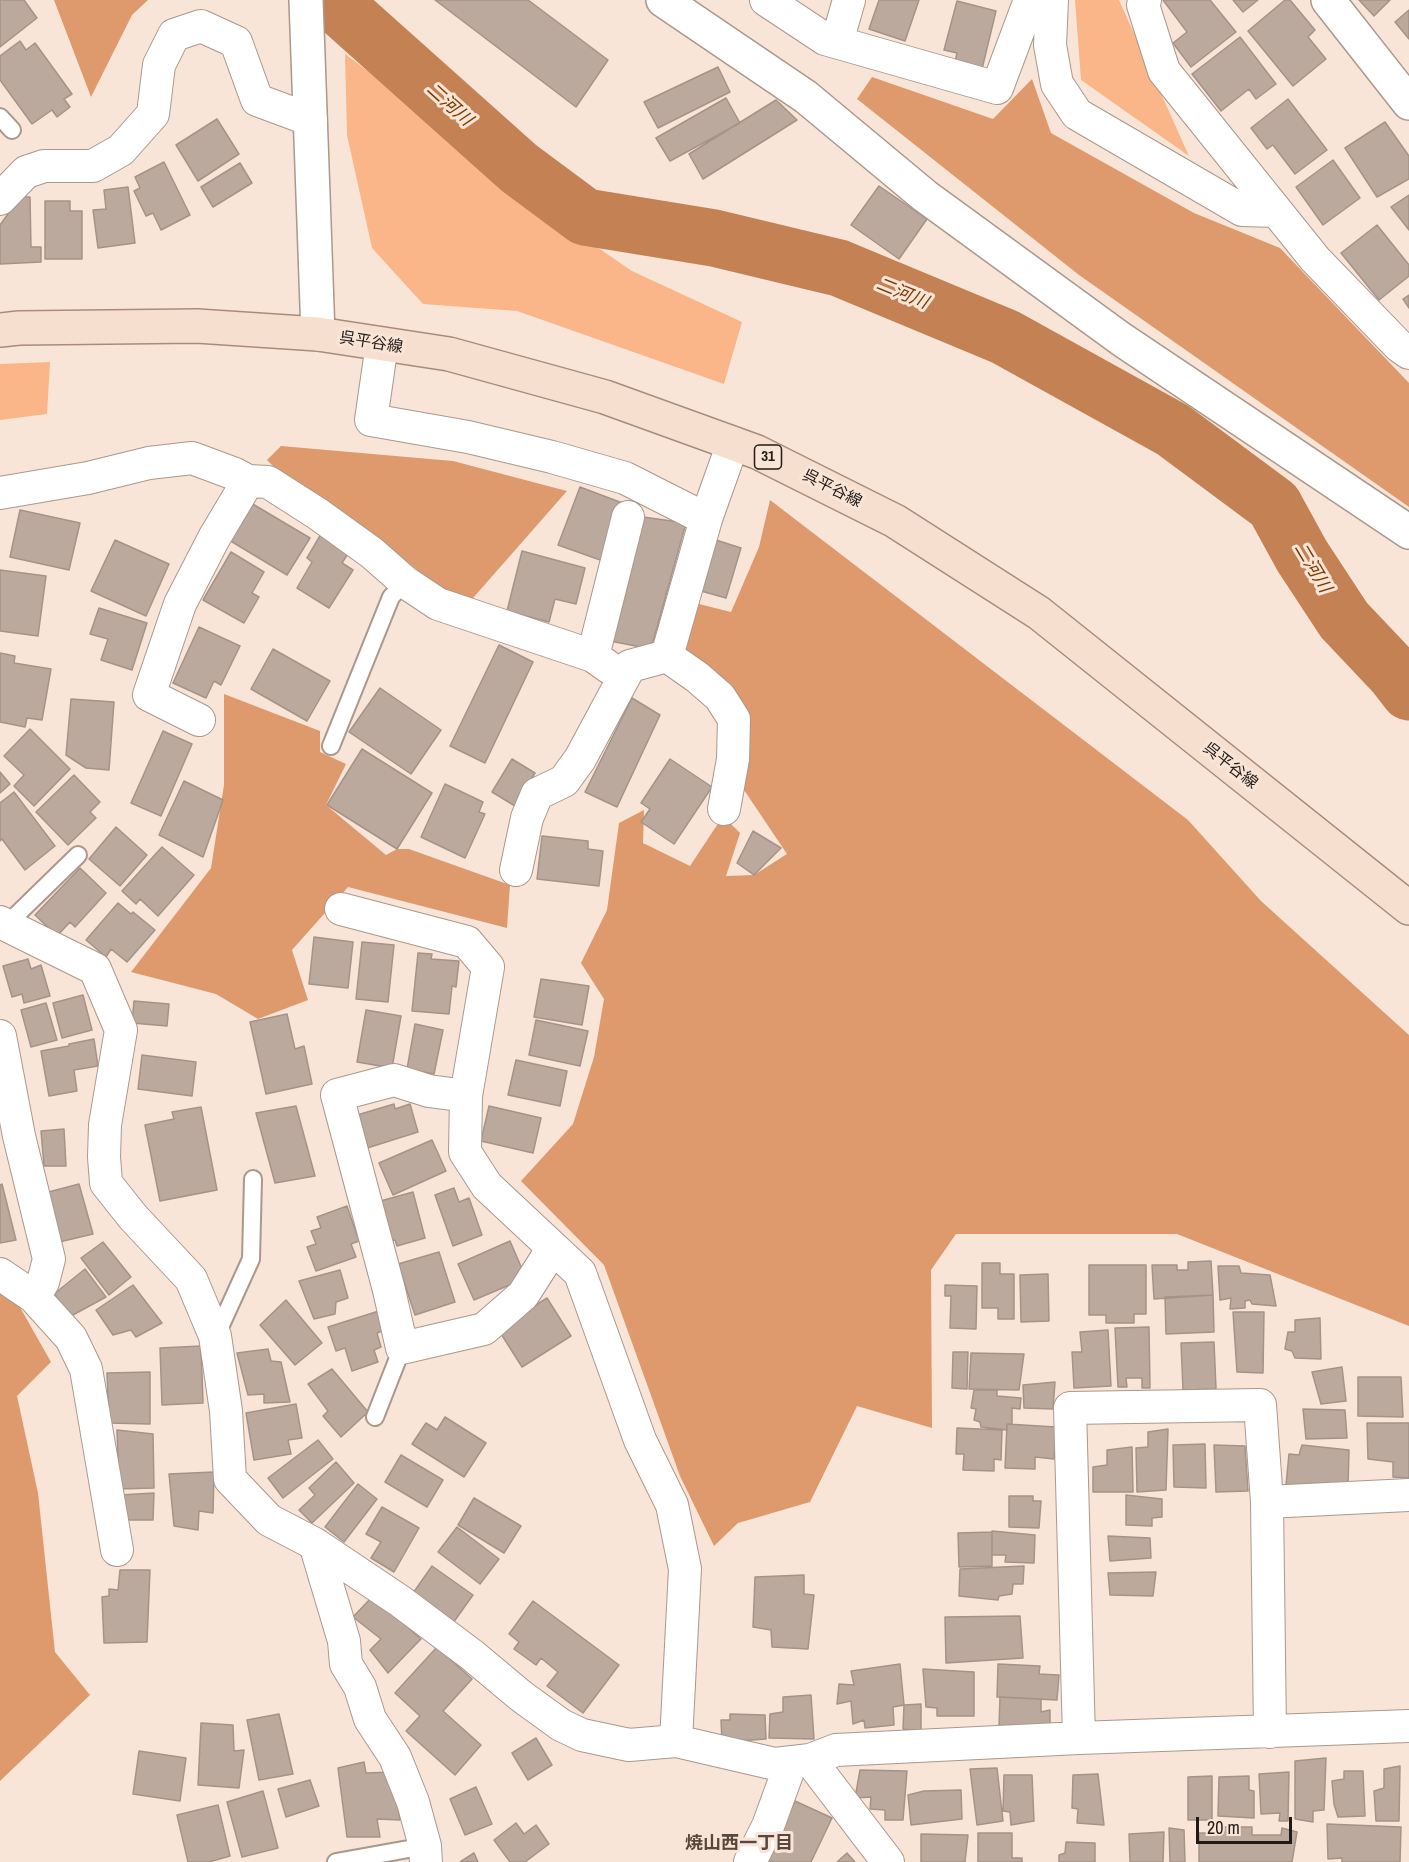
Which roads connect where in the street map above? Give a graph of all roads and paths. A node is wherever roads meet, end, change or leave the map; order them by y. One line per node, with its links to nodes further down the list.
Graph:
1 (306, 0): 11 (street)
2 (663, 0): 23 (street)
3 (766, 0): 9 (street)
4 (849, 0): 9 (street)
5 (1030, 0): 9 (street)
6 (1052, 0): 13 (street)
7 (1145, 0): 13 (street)
8 (1328, 0): 10 (street)
9 (837, 42)
10 (1409, 103)
11 (311, 120): 12 (street); 15 (street)
12 (0, 199)
13 (1276, 211): 17 (street)
14 (0, 330): 15 (main road, 呉平谷線 / 31)
15 (318, 334): 16 (main road, 呉平谷線 / 31)
16 (382, 344): 18 (main road, 呉平谷線 / 31); 22 (street)
17 (1409, 353)
18 (732, 443): 22 (street); 33 (main road, 呉平谷線 / 31)
19 (248, 481): 20 (street); 24 (street); 28 (street)
20 (0, 494)
21 (628, 517): 25 (street)
22 (706, 519): 26 (street)
23 (1409, 532)
24 (405, 582): 25 (street); 29 (lane)
25 (592, 656): 27 (street)
26 (666, 656): 27 (street); 30 (street)
27 (624, 676): 32 (street)
28 (199, 720)
29 (331, 746)
30 (724, 808)
31 (78, 855): 35 (lane)
32 (516, 870)
33 (1409, 908)
34 (341, 909): 37 (street)
35 (3, 924): 42 (street)
36 (0, 1036): 41 (street)
37 (466, 1096): 39 (street); 43 (street)
38 (253, 1179): 42 (lane)
39 (553, 1248): 43 (street); 52 (street)
40 (0, 1274): 41 (street)
41 (34, 1297): 48 (street)
42 (215, 1336): 47 (street)
43 (402, 1348): 44 (lane)
44 (375, 1417)
45 (1409, 1495): 46 (street)
46 (1267, 1502): 50 (street); 51 (street)
47 (315, 1544): 52 (street); 54 (street)
48 (117, 1550)
49 (1409, 1726): 50 (street)
50 (1270, 1732): 51 (street)
51 (1079, 1738): 53 (street)
52 (676, 1741): 53 (street)
53 (800, 1761): 56 (street); 57 (street)
54 (425, 1854): 55 (lane)
55 (336, 1862)
56 (750, 1862)
57 (888, 1862)

